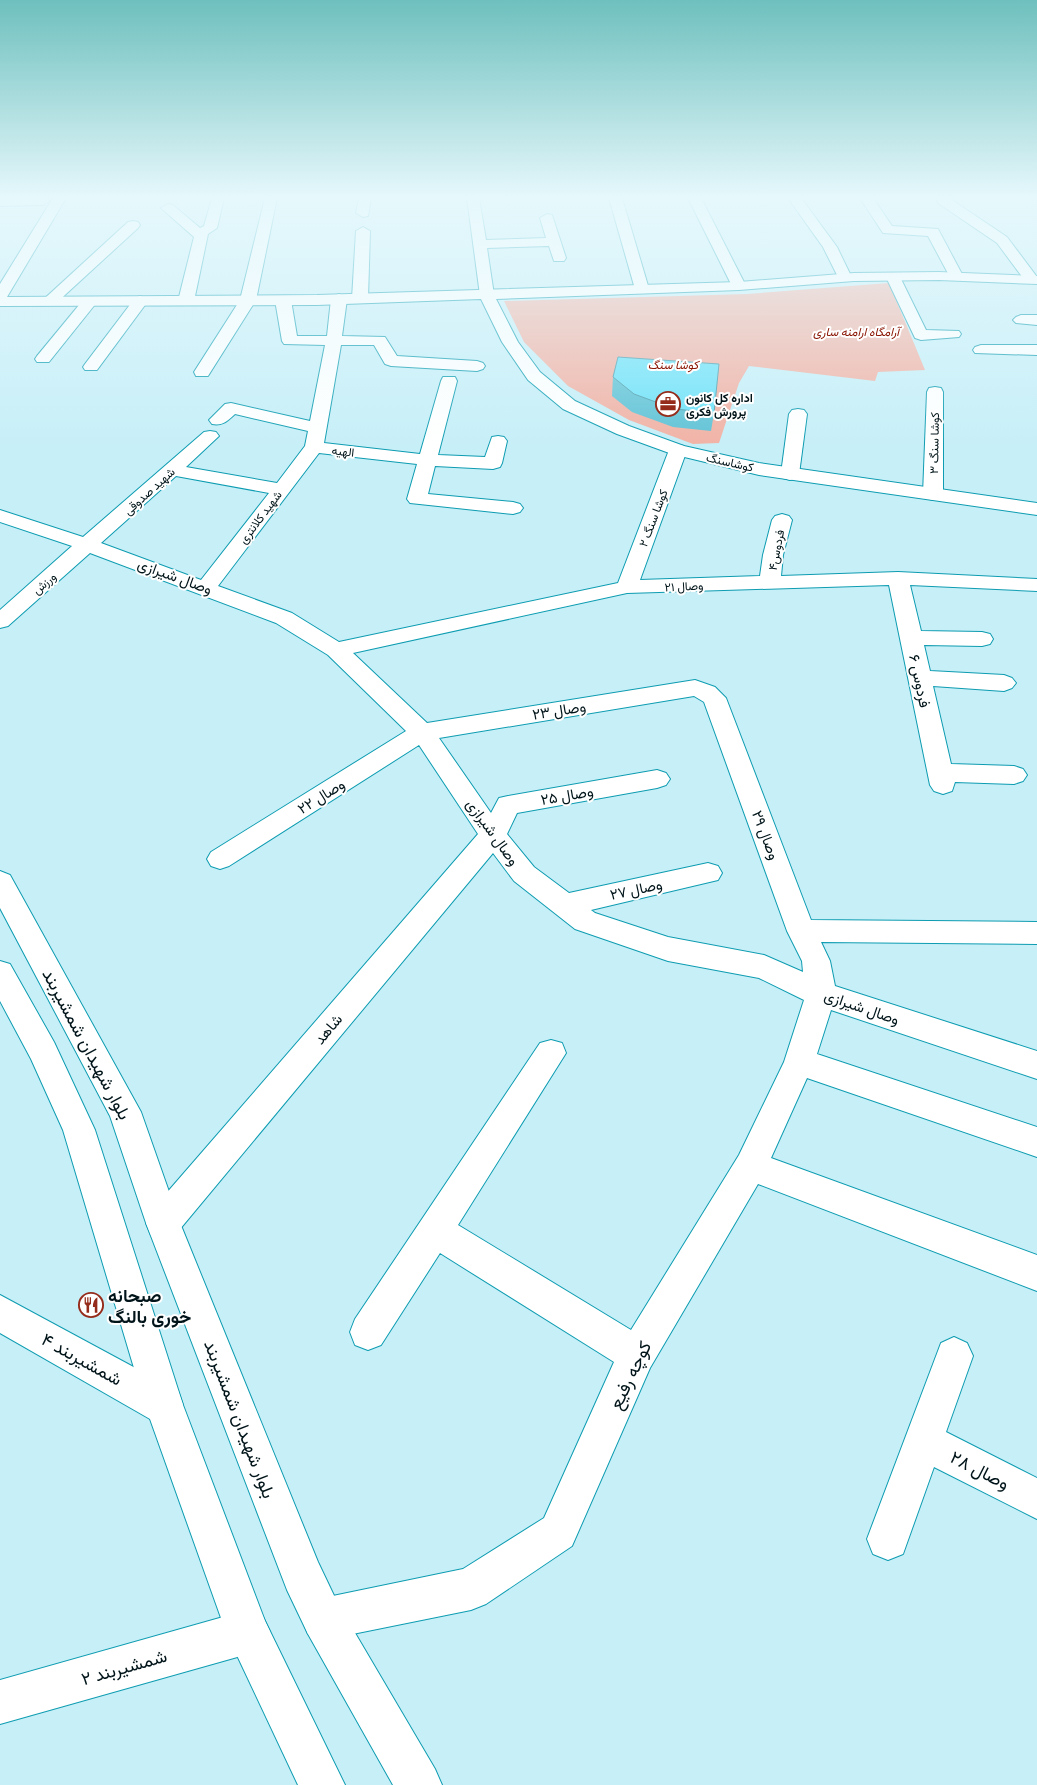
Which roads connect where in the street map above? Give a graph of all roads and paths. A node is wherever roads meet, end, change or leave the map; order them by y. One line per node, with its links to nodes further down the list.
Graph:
1 (9, 281): 14 (street)
2 (71, 281): 21 (street)
3 (192, 281): 20 (street)
4 (252, 281): 17 (street)
5 (361, 281): 16 (street)
6 (485, 281): 13 (street, کوشاسنگ)
7 (640, 281): 12 (street)
8 (737, 281): 11 (street)
9 (801, 281): 11 (street)
10 (896, 281): 26 (street)
11 (739, 286): 12 (street)
12 (642, 289): 13 (street)
13 (487, 295): 16 (street); 39 (street, کوشاسنگ)
14 (0, 296)
15 (339, 299): 16 (street); 18 (street); 27 (street, الهیه)
16 (360, 299)
17 (248, 300): 18 (street); 20 (street); 33 (street)
18 (283, 300): 27 (street)
19 (0, 301): 21 (street)
20 (186, 301): 23 (street)
21 (48, 302): 22 (street)
22 (89, 302): 23 (street); 30 (street)
23 (140, 302): 31 (street)
24 (1021, 320): 25 (street)
25 (1037, 320)
26 (953, 334)
27 (334, 340): 32 (street); 37 (street, الهیه)
28 (981, 350): 29 (street)
29 (1037, 350)
30 (43, 359)
31 (91, 366)
32 (477, 366)
33 (202, 372)
34 (449, 381): 40 (street)
35 (935, 392): 44 (street, کوشا سنگ ۳)
36 (798, 414): 42 (street)
37 (315, 438): 40 (street, الهیه); 41 (street, شهید صدوقی); 43 (street, شهید کلانتری)
38 (498, 441): 40 (street, الهیه)
39 (678, 450): 42 (street, کوشاسنگ); 53 (street, کوشا سنگ ۲)
40 (427, 460): 45 (street)
41 (173, 470): 43 (street); 49 (street, شهید صدوقی)
42 (790, 474): 44 (street, کوشاسنگ)
43 (281, 490): 54 (street, شهید کلانتری)
44 (933, 494): 46 (street, کوشاسنگ)
45 (513, 508)
46 (1037, 509)
47 (0, 516): 49 (street, وصال شیرازی)
48 (782, 520): 51 (street, فردوس۴)
49 (88, 545): 54 (street, وصال شیرازی); 55 (street, ورزش)
50 (898, 578): 51 (street, وصال ۲۱); 52 (street, وصال ۲۱); 56 (street, فردوس ۶)
51 (770, 580): 53 (street, وصال ۲۱)
52 (1037, 585)
53 (627, 587): 58 (street, وصال ۲۱)
54 (206, 588): 58 (street, وصال شیرازی)
55 (0, 621)
56 (911, 638): 57 (street); 59 (street, فردوس ۶)
57 (982, 639)
58 (336, 650): 62 (street, وصال شیرازی)
59 (919, 678): 60 (street); 63 (street, فردوس ۶)
60 (1004, 683)
61 (695, 688): 62 (street, وصال ۲۳); 70 (street, وصال ۲۹)
62 (422, 732): 65 (street, وصال شیرازی); 66 (street, وصال ۲۲)
63 (1014, 775)
64 (657, 779): 65 (street, وصال ۲۵)
65 (493, 834): 69 (street, وصال شیرازی); 79 (street, شاهد)
66 (220, 860)
67 (708, 874): 69 (street, وصال ۲۷)
68 (0, 882): 79 (street, بلوار شهیدان شمشیربند)
69 (564, 905): 73 (street, وصال شیرازی)
70 (801, 931): 71 (street); 73 (street, وصال ۲۹)
71 (1037, 934)
72 (0, 973): 86 (street)
73 (821, 994): 75 (street, کوچه رفیع); 76 (street, وصال شیرازی)
74 (552, 1053): 80 (street)
75 (799, 1062): 77 (street); 78 (street, کوچه رفیع)
76 (1037, 1065)
77 (1037, 1142)
78 (751, 1166): 81 (street); 84 (street, کوچه رفیع)
79 (164, 1223): 90 (street, بلوار شهیدان شمشیربند)
80 (435, 1232): 83 (street); 84 (street)
81 (1037, 1273)
82 (0, 1313): 86 (street, شمشیربند ۴)
83 (368, 1332)
84 (637, 1355): 90 (street, کوچه رفیع)
85 (954, 1356): 87 (street)
86 (164, 1405): 91 (street)
87 (923, 1440): 88 (street, وصال ۲۸); 89 (street)
88 (1037, 1499)
89 (888, 1539)
90 (323, 1620): 94 (street, بلوار شهیدان شمشیربند)
91 (248, 1632): 92 (street, شمشیربند ۲); 93 (street)
92 (0, 1702)
93 (322, 1785)
94 (419, 1785)

